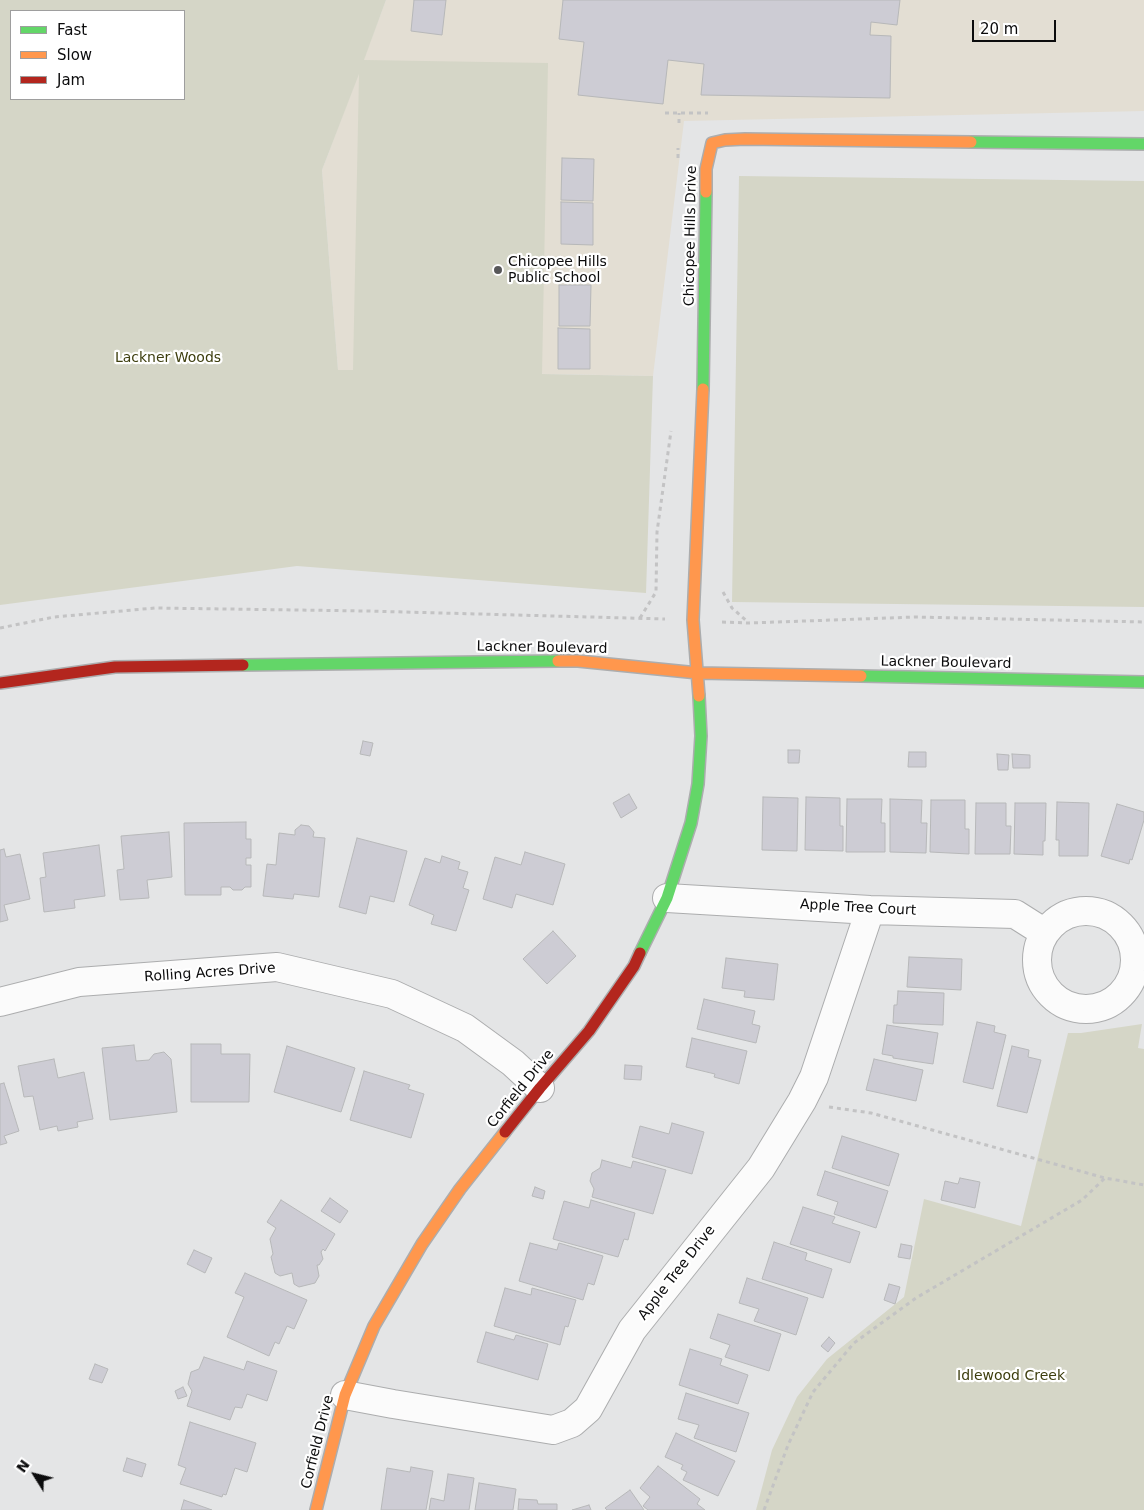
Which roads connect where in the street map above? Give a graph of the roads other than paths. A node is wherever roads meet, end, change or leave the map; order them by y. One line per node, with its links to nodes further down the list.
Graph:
1 (1144, 144): 2 (street, Chicopee Hills Drive)
2 (698, 673): 3 (street, Lackner Boulevard); 4 (street, Lackner Boulevard); 5 (street, Corfield Drive)
3 (1144, 682)
4 (0, 683)
5 (667, 898): 6 (street, Apple Tree Court); 9 (street, Corfield Drive)
6 (870, 910): 7 (street, Apple Tree Court); 10 (street, Apple Tree Drive)
7 (1045, 932)
8 (0, 1002): 9 (street, Rolling Acres Drive)
9 (540, 1088): 10 (street, Corfield Drive)
10 (345, 1395): 11 (street, Corfield Drive)
11 (316, 1510)

